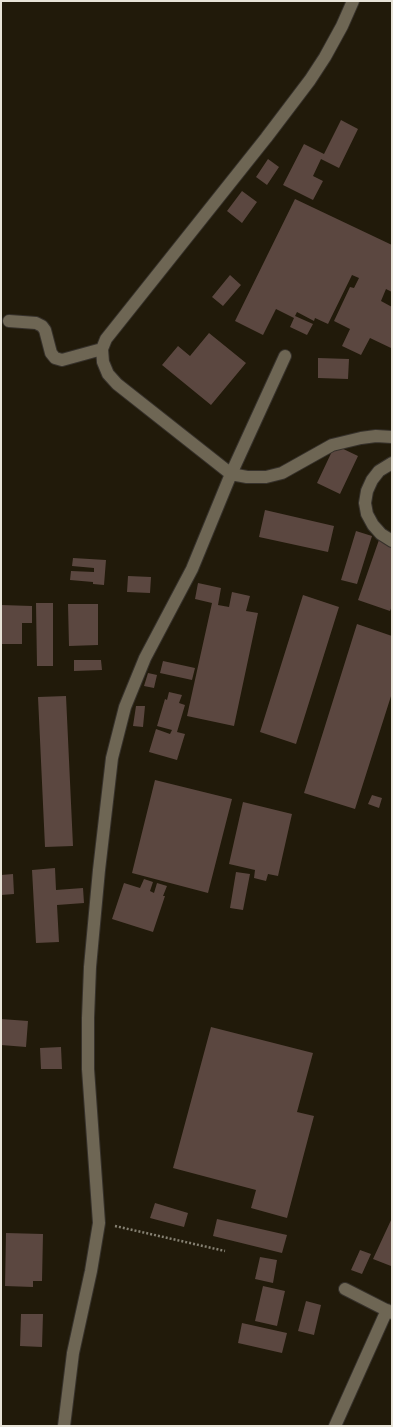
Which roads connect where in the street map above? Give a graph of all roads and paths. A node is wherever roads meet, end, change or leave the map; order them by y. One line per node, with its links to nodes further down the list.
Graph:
1 (352, 1): 3 (street)
2 (9, 321): 3 (street)
3 (102, 349): 7 (street)
4 (284, 356): 7 (street)
5 (392, 437): 7 (street)
6 (392, 463): 8 (street)
7 (231, 474): 9 (street)
8 (392, 541)
9 (99, 1223): 10 (path); 13 (street)
10 (225, 1251)
11 (345, 1289): 12 (street)
12 (390, 1311): 14 (street)
13 (64, 1426)
14 (334, 1426)

